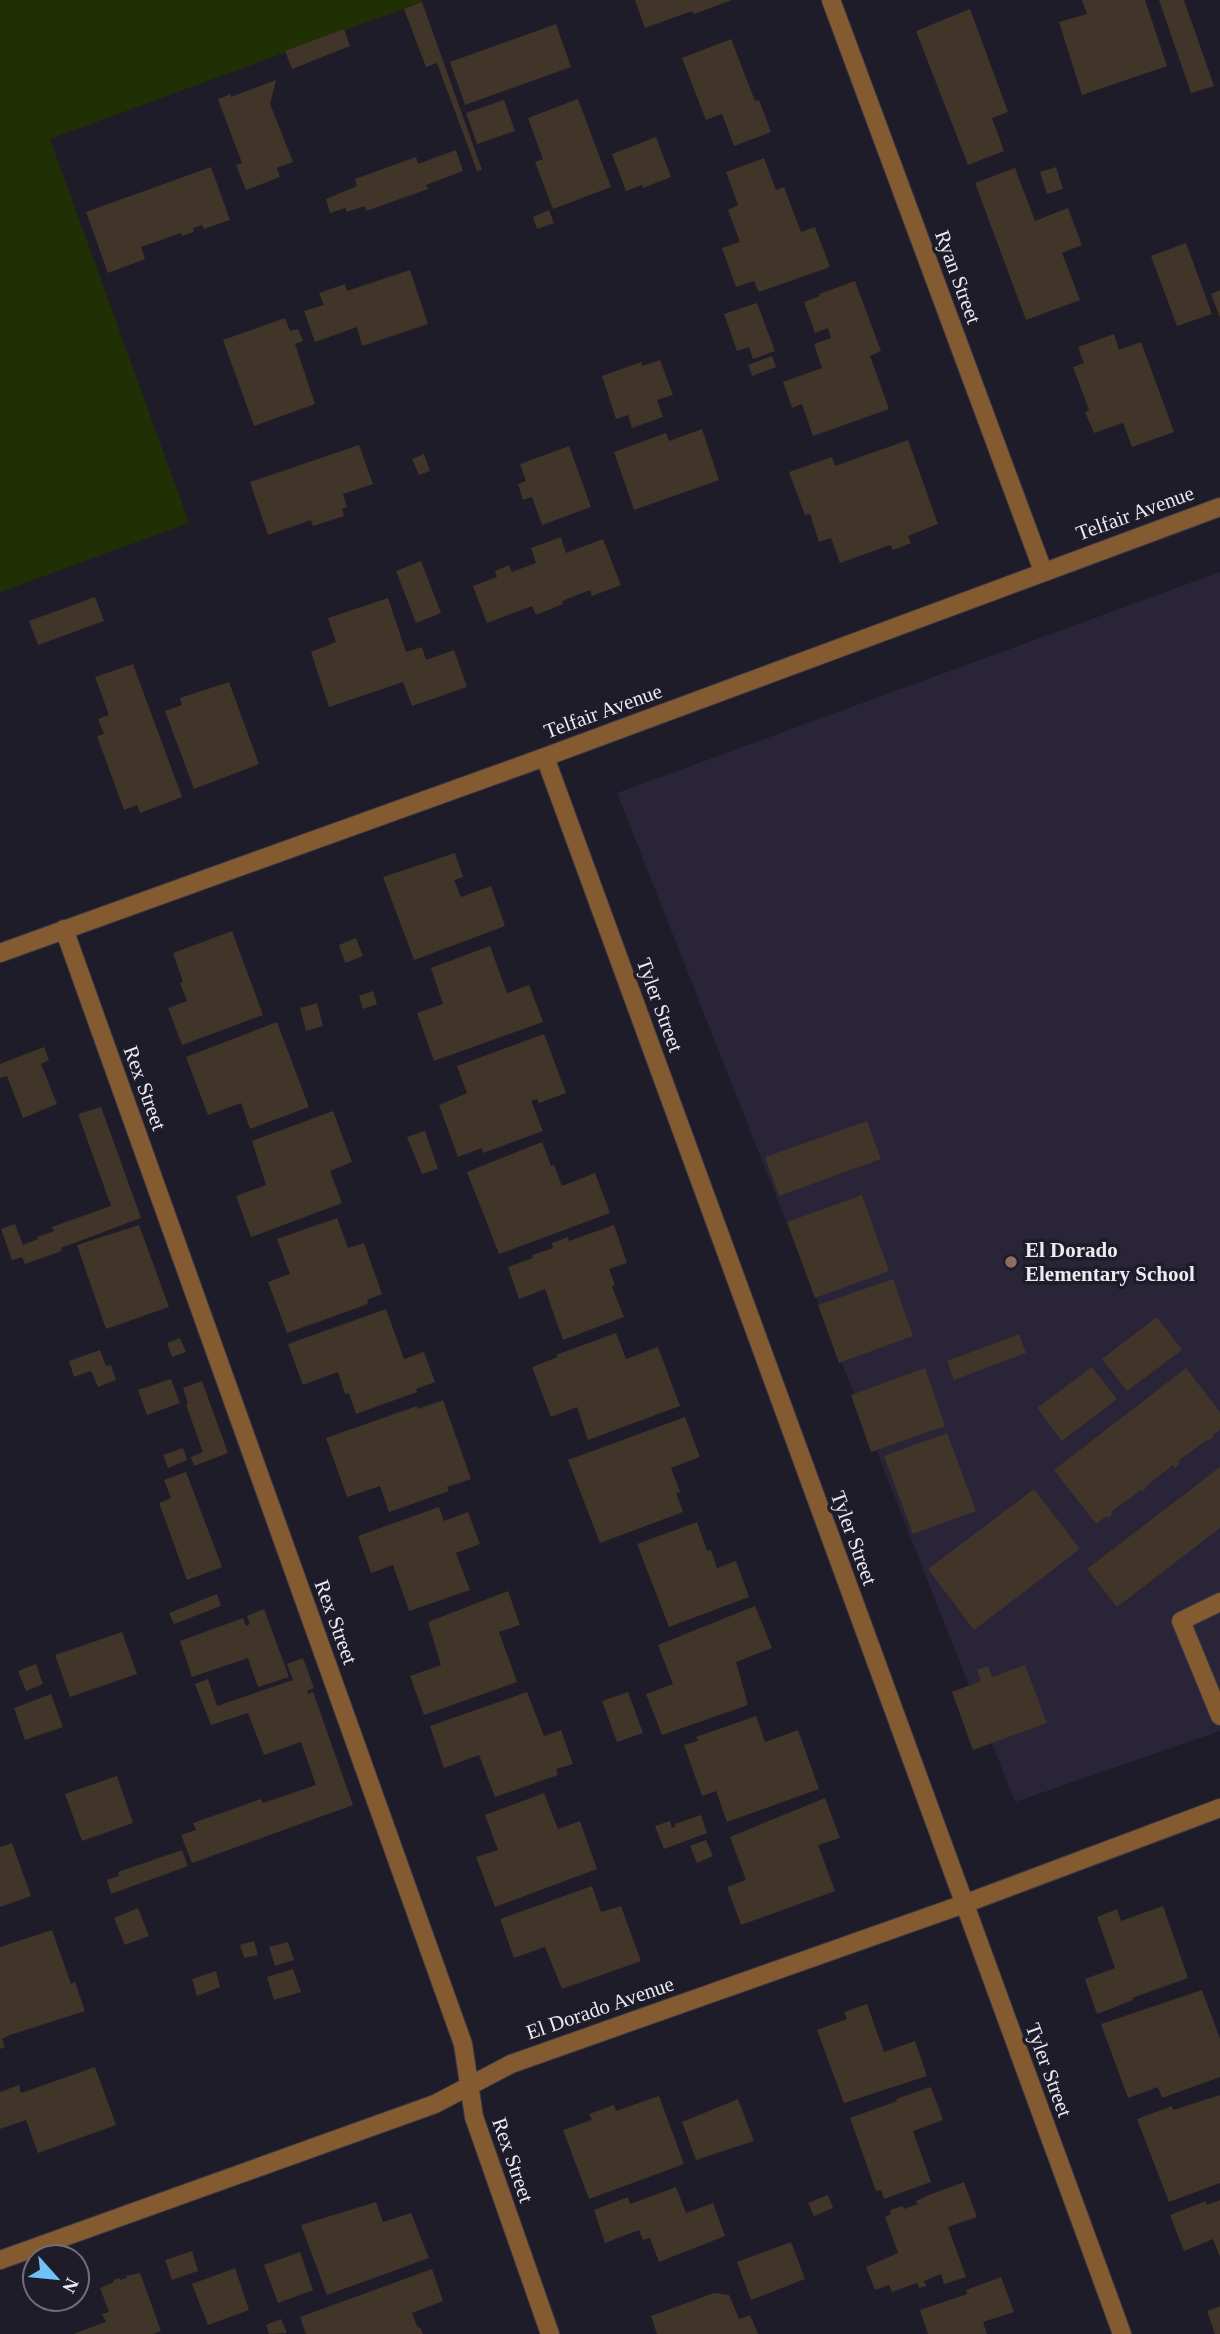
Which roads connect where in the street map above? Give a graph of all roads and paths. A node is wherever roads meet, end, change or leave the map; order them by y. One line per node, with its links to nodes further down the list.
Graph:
1 (831, 0): 3 (street, Ryan Street)
2 (1220, 507): 3 (street, Telfair Avenue)
3 (1043, 571): 4 (street, Telfair Avenue)
4 (545, 757): 5 (street, Telfair Avenue); 10 (street, Tyler Street)
5 (64, 929): 6 (street, Telfair Avenue); 11 (street, Rex Street)
6 (0, 953)
7 (1220, 1602): 8 (street)
8 (1218, 1705)
9 (1220, 1808): 10 (street, El Dorado Avenue)
10 (964, 1903): 11 (street, El Dorado Avenue); 14 (street, Tyler Street)
11 (469, 2084): 12 (street, El Dorado Avenue); 13 (street, Rex Street)
12 (0, 2260)
13 (550, 2334)
14 (1122, 2334)

